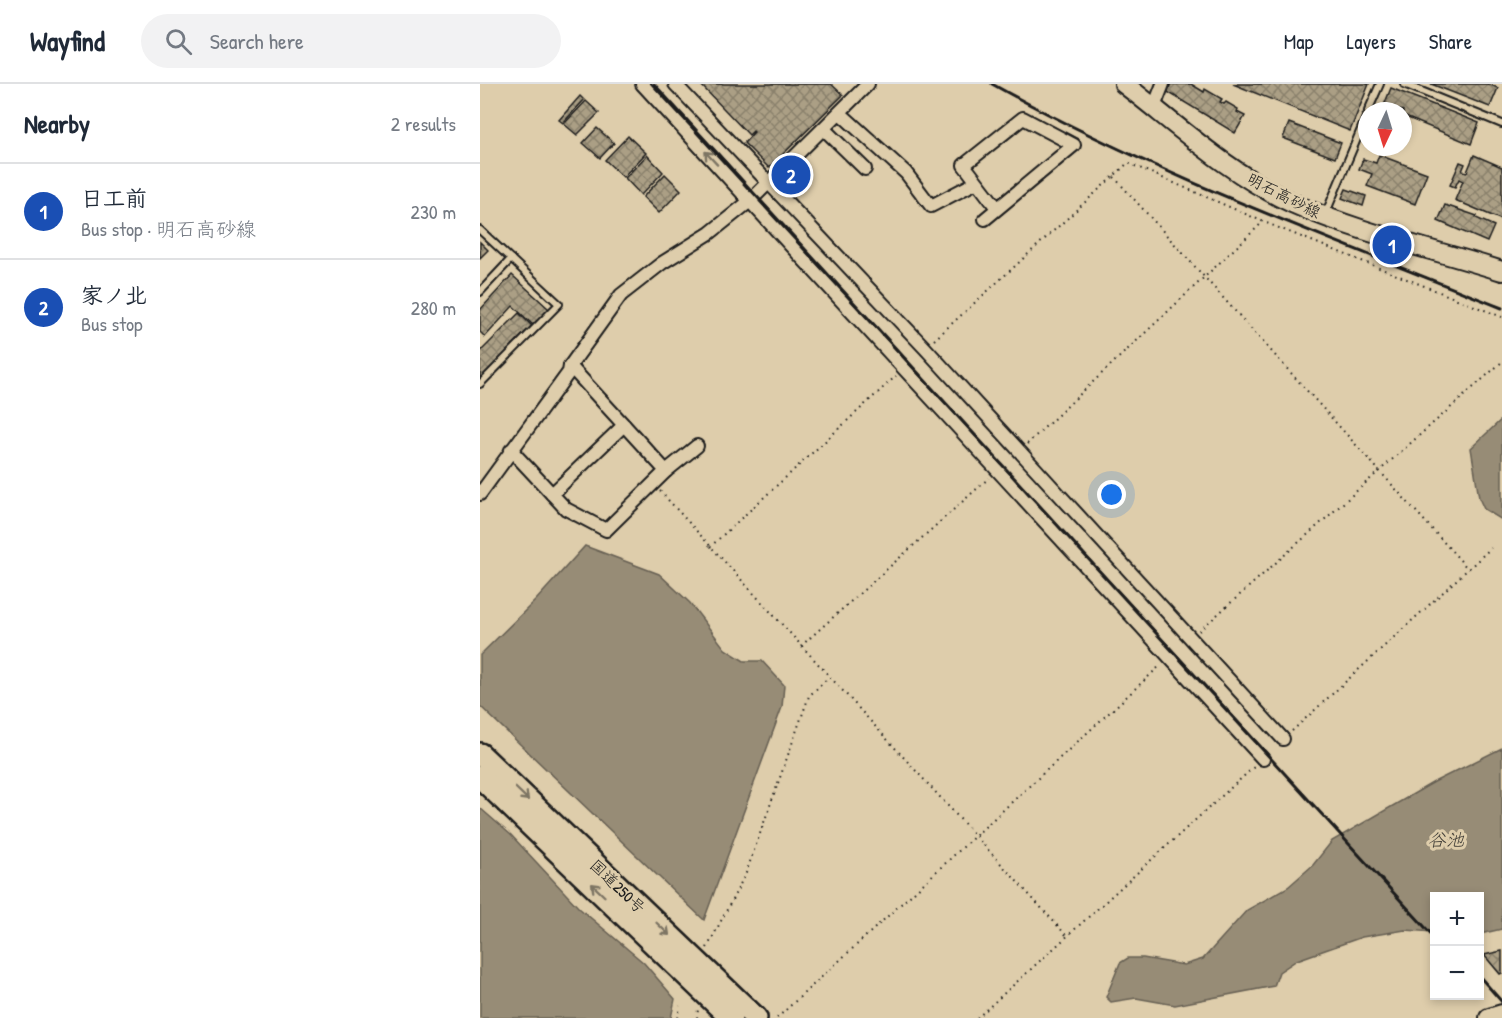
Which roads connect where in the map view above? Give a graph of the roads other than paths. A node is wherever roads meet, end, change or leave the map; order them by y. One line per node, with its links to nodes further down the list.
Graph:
1 (642, 84): 17 (street, one-way to 1)
2 (675, 84): 15 (street)
3 (868, 84): 10 (street)
4 (1124, 84): 9 (main road, 明石高砂線)
5 (1163, 84): 9 (street)
6 (1380, 84): 8 (lane)
7 (1404, 84): 11 (lane)
8 (1373, 102)
9 (1154, 107): 19 (main road, 明石高砂線)
10 (840, 113): 12 (street); 16 (street)
11 (1502, 124)
12 (824, 129): 14 (street); 15 (street)
13 (1358, 137): 19 (lane)
14 (865, 169)
15 (771, 183): 17 (street); 33 (street)
16 (975, 183): 18 (street); 18 (street)
17 (750, 201): 25 (street); 35 (street)
18 (997, 208): 20 (street)
19 (1325, 216): 23 (main road, 明石高砂線)
20 (985, 219)
21 (480, 230): 22 (lane)
22 (511, 259): 24 (lane); 26 (lane)
23 (1502, 271)
24 (480, 292)
25 (570, 366): 27 (street); 29 (street)
26 (480, 384)
27 (624, 425): 30 (street); 32 (street)
28 (697, 446): 30 (street)
29 (511, 450): 31 (street); 32 (street)
30 (666, 471): 32 (street)
31 (480, 494)
32 (552, 494)
33 (1283, 739)
34 (480, 754): 38 (highway, 国道250号, one-way to 38)
35 (1263, 759)
36 (480, 777): 37 (highway, 国道250号, one-way to 36)
37 (731, 1018)
38 (756, 1018)

